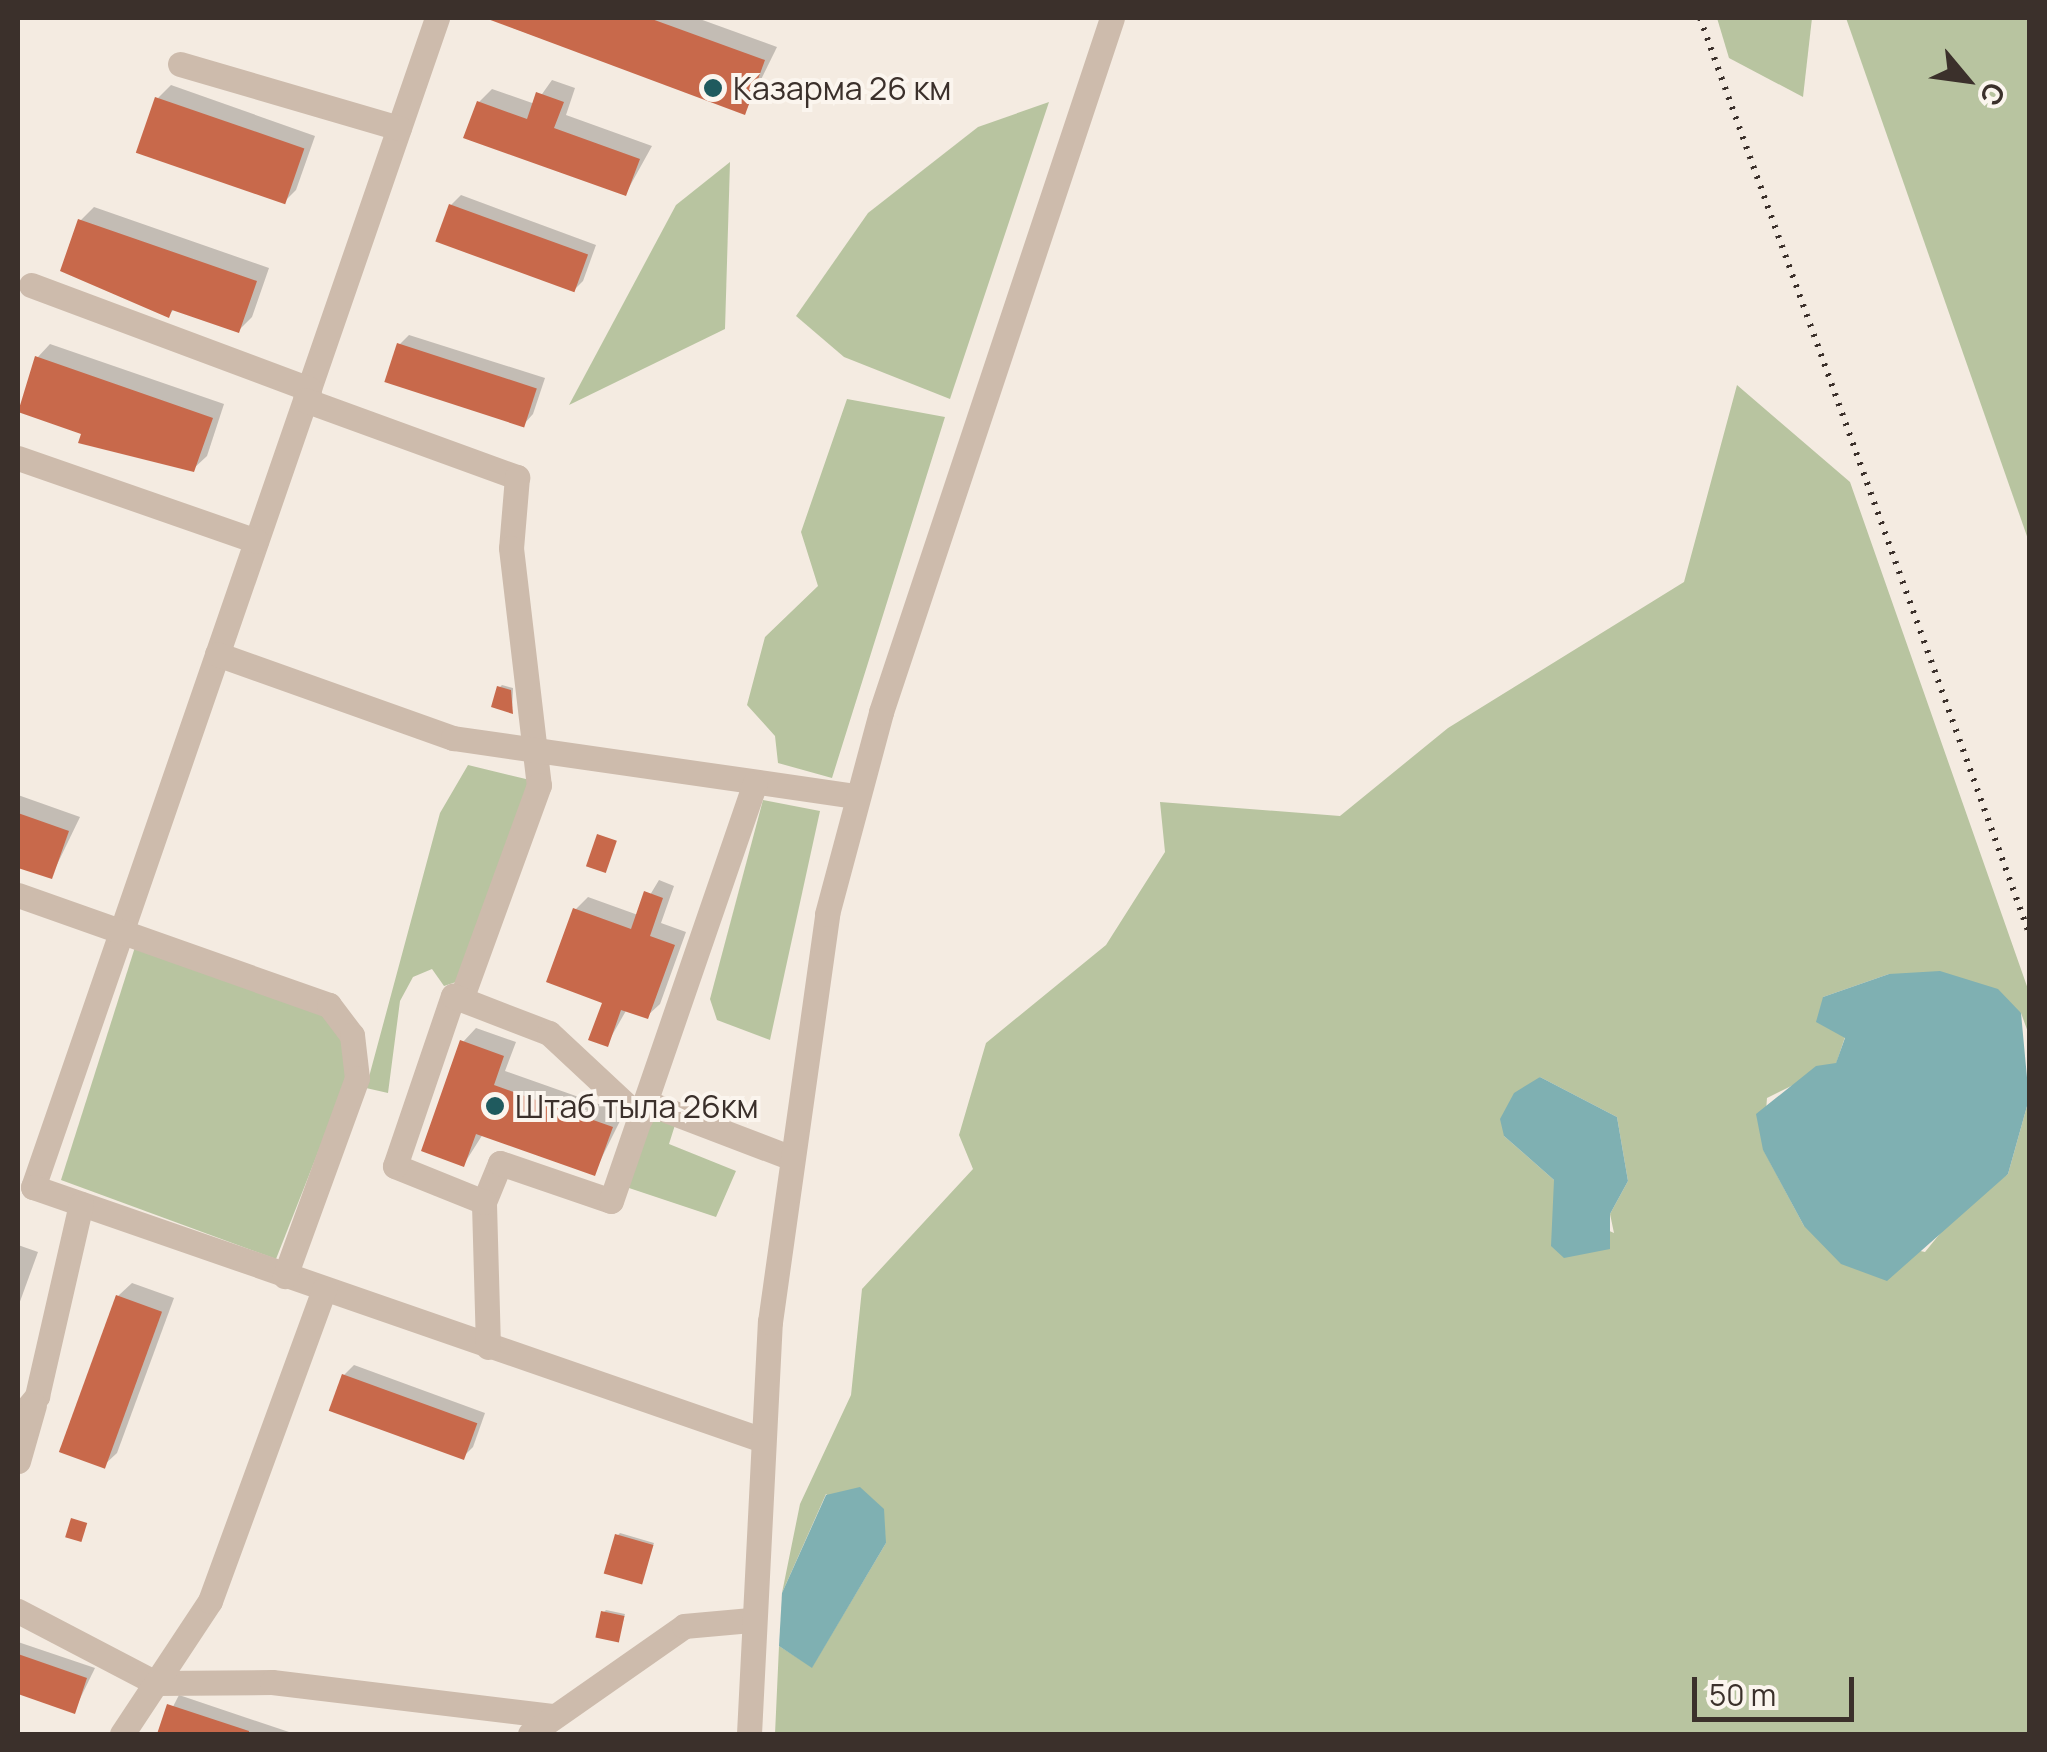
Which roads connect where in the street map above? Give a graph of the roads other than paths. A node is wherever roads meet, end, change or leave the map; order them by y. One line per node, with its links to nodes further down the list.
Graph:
1 (438, 18): 4 (street)
2 (1106, 18): 12 (street)
3 (180, 64): 4 (street)
4 (399, 128): 6 (street)
5 (31, 285): 6 (street)
6 (307, 394): 8 (street); 10 (street)
7 (18, 458): 8 (street)
8 (256, 541): 9 (street)
9 (218, 654): 10 (street); 14 (street)
10 (538, 749): 11 (street); 15 (street)
11 (754, 783): 12 (street); 16 (street)
12 (856, 796): 17 (street)
13 (18, 895): 14 (street)
14 (122, 929): 18 (street); 21 (street)
15 (461, 1000): 16 (street); 19 (street)
16 (642, 1110): 17 (street); 19 (street)
17 (790, 1157): 26 (street)
18 (25, 1184): 20 (street)
19 (484, 1202): 23 (street)
20 (81, 1204): 21 (street); 24 (street)
21 (286, 1276): 22 (street)
22 (324, 1290): 23 (street); 30 (street)
23 (488, 1347): 26 (street)
24 (37, 1396): 25 (street); 27 (street)
25 (18, 1419)
26 (760, 1438): 29 (street)
27 (18, 1461)
28 (18, 1610): 30 (street)
29 (751, 1620): 31 (street); 34 (street)
30 (156, 1682): 31 (street); 32 (street)
31 (554, 1716): 33 (street)
32 (122, 1734)
33 (530, 1734)
34 (748, 1734)

